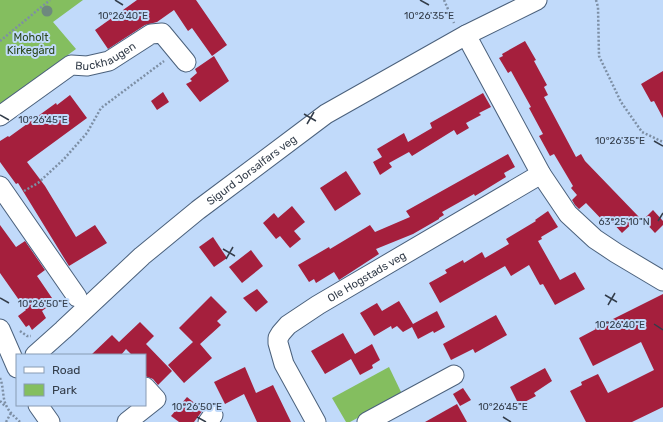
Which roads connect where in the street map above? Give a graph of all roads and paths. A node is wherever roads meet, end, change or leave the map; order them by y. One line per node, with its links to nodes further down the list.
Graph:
1 (50, 0): 6 (path)
2 (444, 0): 5 (path)
3 (538, 0): 5 (street, Sigurd Jorsalfars veg)
4 (596, 0): 9 (path)
5 (461, 37): 10 (street); 16 (street, Sigurd Jorsalfars veg)
6 (0, 41)
7 (181, 56): 8 (street, Buckhaugen); 11 (path)
8 (0, 116)
9 (663, 142)
10 (542, 174): 12 (street); 31 (street, Ole Hogstads veg)
11 (5, 193): 13 (street)
12 (663, 281)
13 (77, 297)
14 (1, 330): 15 (path); 17 (street)
15 (36, 334)
16 (36, 354)
17 (16, 366)
18 (454, 375): 32 (street)
19 (0, 378): 23 (path)
20 (156, 392): 22 (street)
21 (0, 402): 23 (path)
22 (146, 402)
23 (6, 406): 26 (path)
24 (39, 406): 29 (street)
25 (142, 406): 30 (street)
26 (11, 413): 27 (path); 28 (path)
27 (6, 422)
28 (20, 422)
29 (50, 422)
30 (127, 422)
31 (316, 422)
32 (367, 422)

